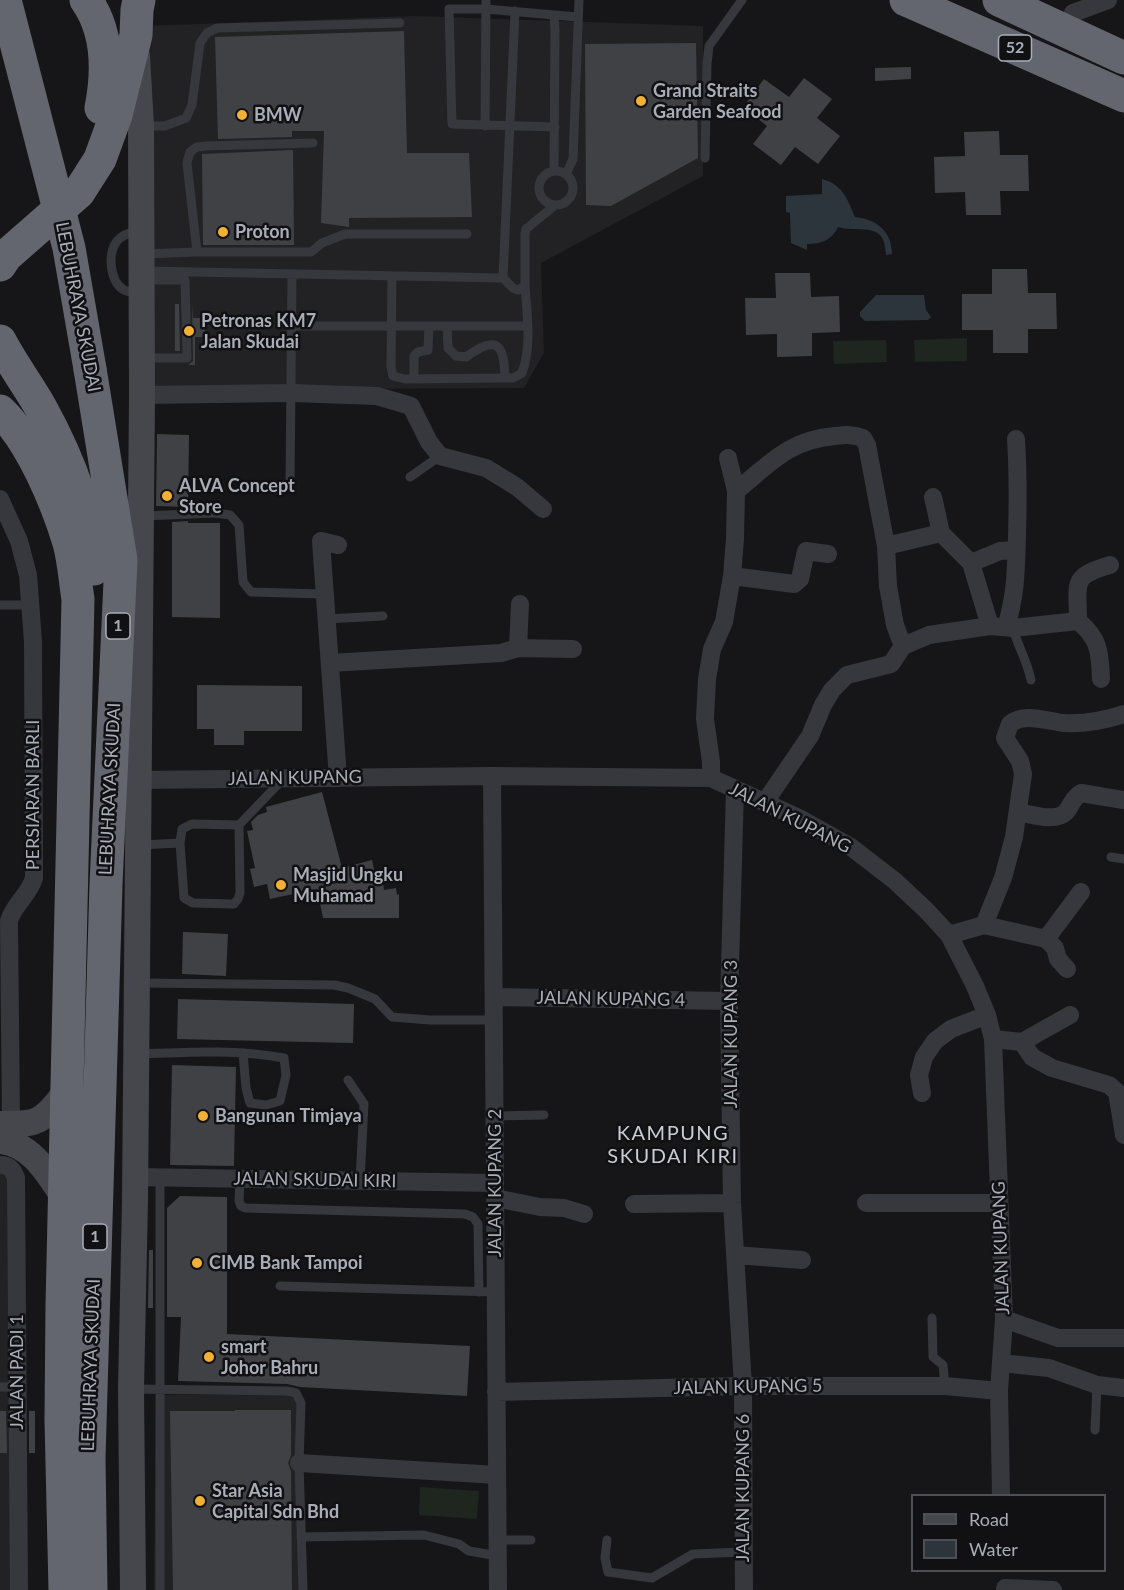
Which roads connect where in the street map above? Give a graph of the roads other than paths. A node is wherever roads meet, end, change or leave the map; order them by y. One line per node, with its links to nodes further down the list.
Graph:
1 (5, 0): 101 (highway, LEBUHRAYA SKUDAI / 1, bridge)
2 (86, 0): 31 (highway)
3 (139, 0): 17 (highway)
4 (579, 0): 14 (lane)
5 (742, 0): 25 (lane)
6 (906, 0): 19 (highway, 52)
7 (999, 0): 18 (highway, 52)
8 (1028, 0): 12 (highway)
9 (1108, 0): 12 (street)
10 (486, 4): 11 (lane); 22 (lane); 22 (lane)
11 (515, 11): 13 (lane); 20 (lane)
12 (1073, 13): 16 (highway)
13 (554, 15): 14 (lane); 23 (lane)
14 (578, 17): 27 (lane)
15 (400, 23): 21 (lane)
16 (1124, 32)
17 (136, 35): 21 (street); 33 (highway)
18 (1124, 58)
19 (1124, 96)
20 (511, 125): 22 (lane); 23 (lane); 38 (lane)
21 (141, 126): 29 (street)
22 (485, 126)
23 (555, 127): 26 (lane)
24 (313, 143): 32 (lane)
25 (705, 158)
26 (554, 171): 27 (lane); 28 (lane)
27 (566, 174): 28 (lane)
28 (554, 206): 39 (lane)
29 (141, 228): 34 (street); 34 (lane)
30 (467, 234): 32 (lane)
31 (0, 235)
32 (197, 252): 34 (lane)
33 (0, 265)
34 (141, 275): 36 (lane); 46 (street)
35 (292, 275): 36 (lane); 37 (lane); 40 (lane)
36 (182, 276): 46 (lane)
37 (392, 276): 38 (lane); 41 (lane)
38 (503, 278): 39 (lane)
39 (525, 286): 44 (lane)
40 (293, 326): 41 (lane); 50 (lane)
41 (391, 326): 42 (lane); 49 (lane)
42 (429, 326): 43 (lane); 49 (lane)
43 (447, 326): 44 (lane); 48 (lane)
44 (528, 326): 48 (lane)
45 (0, 341): 52 (highway)
46 (142, 358): 51 (street)
47 (0, 367): 52 (highway)
48 (505, 378): 49 (lane)
49 (414, 379)
50 (291, 393): 51 (street); 55 (street); 58 (lane)
51 (142, 395): 63 (street)
52 (41, 409): 101 (highway)
53 (0, 411): 119 (highway, LEBUHRAYA SKUDAI / 1)
54 (1016, 439): 67 (street)
55 (440, 456): 57 (lane); 62 (street)
56 (728, 458): 59 (street)
57 (410, 477)
58 (290, 484)
59 (736, 491): 66 (street); 71 (street)
60 (933, 497): 64 (street)
61 (0, 499): 75 (street, PERSIARAN BARLI)
62 (543, 509)
63 (140, 516): 72 (lane); 91 (street)
64 (941, 533): 66 (street); 69 (street)
65 (338, 545): 72 (street)
66 (886, 546): 80 (street)
67 (1016, 550): 69 (street); 79 (street)
68 (828, 554): 71 (street)
69 (971, 563): 79 (street)
70 (1110, 565): 78 (street)
71 (732, 576): 90 (street)
72 (324, 594): 77 (street)
73 (520, 604): 81 (street)
74 (0, 605): 75 (lane)
75 (30, 605): 115 (street, PERSIARAN BARLI)
76 (382, 616): 77 (lane)
77 (326, 619): 83 (street)
78 (1078, 621): 79 (street); 84 (street)
79 (1003, 627): 80 (street); 85 (lane)
80 (903, 646): 94 (street)
81 (518, 648): 82 (street); 83 (street)
82 (573, 648)
83 (330, 663): 89 (street)
84 (1101, 679)
85 (1031, 680)
86 (1124, 714): 95 (street)
87 (492, 776): 89 (street, JALAN KUPANG); 90 (street, JALAN KUPANG); 108 (street, JALAN KUPANG 2)
88 (283, 778): 89 (street, JALAN KUPANG); 91 (street, JALAN KUPANG); 96 (lane)
89 (339, 778)
90 (711, 778): 92 (street, JALAN KUPANG)
91 (138, 780): 98 (street)
92 (735, 789): 94 (street, JALAN KUPANG); 109 (street, JALAN KUPANG 3)
93 (1124, 800): 95 (street)
94 (765, 802): 104 (street, JALAN KUPANG)
95 (1018, 812): 103 (street)
96 (238, 825): 97 (lane); 97 (lane)
97 (180, 843): 98 (lane)
98 (138, 845): 107 (street)
99 (1111, 857): 100 (lane)
100 (1124, 859)
101 (106, 884): 165 (highway, LEBUHRAYA SKUDAI / 1)
102 (1081, 892): 105 (street)
103 (984, 925): 104 (street); 105 (street)
104 (949, 936): 110 (street, JALAN KUPANG)
105 (1046, 939): 106 (street)
106 (1067, 969)
107 (136, 983): 112 (lane); 117 (street)
108 (494, 997): 109 (street, JALAN KUPANG 4); 112 (street, JALAN KUPANG 2)
109 (729, 1001): 131 (street, JALAN KUPANG 3)
110 (987, 1015): 113 (street, JALAN KUPANG); 120 (street)
111 (1070, 1015): 114 (street)
112 (494, 1020): 122 (street, JALAN KUPANG 2)
113 (993, 1039): 114 (street); 133 (street, JALAN KUPANG)
114 (1022, 1042): 124 (street)
115 (5, 1050): 123 (street, PERSIARAN BARLI)
116 (243, 1053): 116 (lane); 117 (lane)
117 (136, 1054): 126 (street)
118 (348, 1080): 128 (lane)
119 (66, 1092): 123 (street); 130 (highway, LEBUHRAYA SKUDAI / 1)
120 (922, 1093)
121 (544, 1115): 122 (lane)
122 (495, 1116): 129 (street, JALAN KUPANG 2)
123 (4, 1130): 130 (street)
124 (1124, 1136)
125 (0, 1165): 147 (street, JALAN PADI 1)
126 (147, 1177): 127 (street, JALAN SKUDAI KIRI); 149 (street); 150 (lane)
127 (240, 1179): 128 (street, JALAN SKUDAI KIRI); 139 (lane)
128 (360, 1180): 129 (street, JALAN SKUDAI KIRI)
129 (495, 1191): 135 (street, JALAN SKUDAI KIRI); 139 (street, JALAN KUPANG 2)
130 (64, 1198): 164 (highway, LEBUHRAYA SKUDAI / 1)
131 (732, 1203): 134 (street); 136 (street, JALAN KUPANG 3)
132 (866, 1203): 133 (street)
133 (999, 1203): 141 (street, JALAN KUPANG)
134 (634, 1204)
135 (584, 1214)
136 (735, 1255): 137 (street); 145 (street, JALAN KUPANG 3)
137 (802, 1260)
138 (280, 1286): 139 (lane)
139 (488, 1292): 152 (street, JALAN KUPANG 2)
140 (932, 1318): 146 (lane)
141 (1004, 1319): 142 (street); 143 (street, JALAN KUPANG)
142 (1124, 1338)
143 (1001, 1363): 144 (street); 151 (street, JALAN KUPANG)
144 (1097, 1385): 148 (street); 153 (lane)
145 (742, 1386): 146 (street, JALAN KUPANG 5); 152 (street, JALAN KUPANG 5); 161 (street, JALAN KUPANG 6)
146 (945, 1386): 151 (street, JALAN KUPANG 5)
147 (8, 1387): 163 (street, JALAN PADI 1)
148 (1124, 1388)
149 (131, 1389): 150 (lane); 166 (street)
150 (161, 1391): 154 (lane); 167 (lane)
151 (999, 1391): 156 (street, JALAN KUPANG)
152 (496, 1392): 155 (street, JALAN KUPANG 2)
153 (1095, 1430)
154 (299, 1463): 155 (street); 157 (lane)
155 (497, 1475): 160 (street, JALAN KUPANG 2)
156 (1001, 1494)
157 (301, 1537): 160 (lane); 168 (lane)
158 (531, 1540): 160 (lane)
159 (607, 1540): 161 (lane)
160 (498, 1548): 169 (street, JALAN KUPANG 2)
161 (743, 1551): 170 (street, JALAN KUPANG 6)
162 (1005, 1583): 171 (street)
163 (19, 1590)
164 (65, 1590)
165 (91, 1590)
166 (133, 1590)
167 (160, 1590)
168 (303, 1590)
169 (498, 1590)
170 (744, 1590)
171 (1053, 1590)

